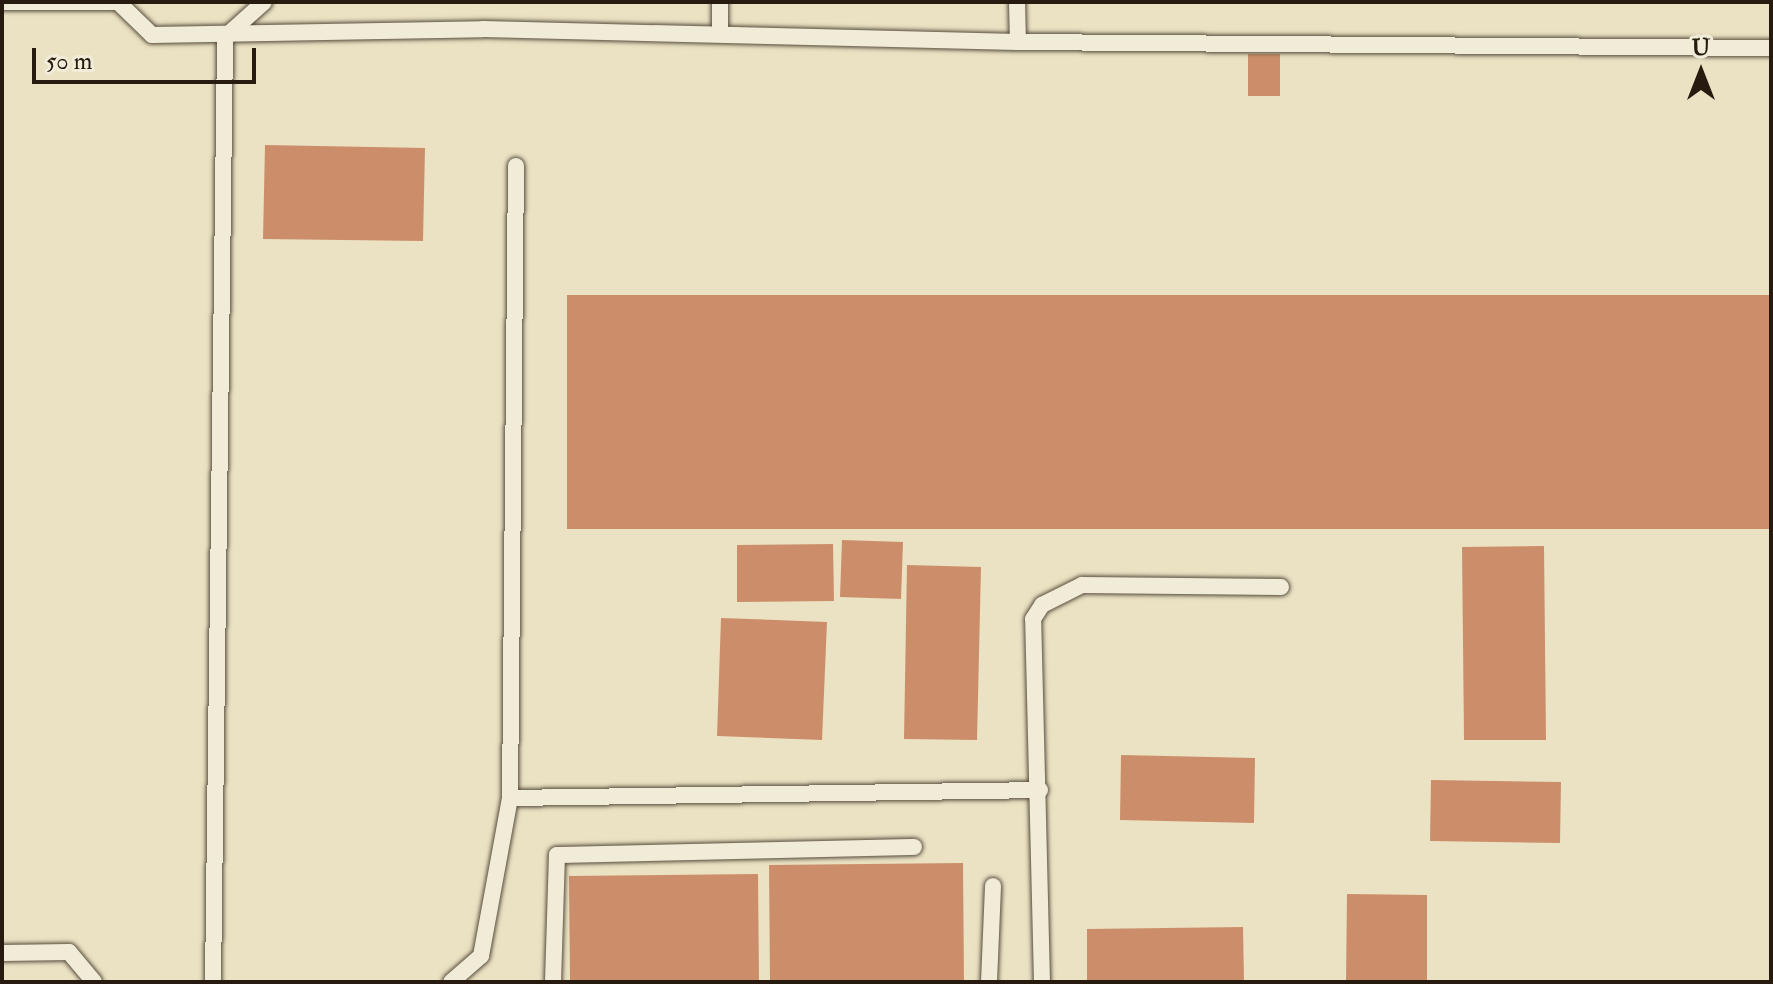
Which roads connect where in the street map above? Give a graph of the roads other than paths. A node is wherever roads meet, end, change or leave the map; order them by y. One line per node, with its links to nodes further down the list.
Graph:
1 (2, 2): 2 (lane)
2 (118, 2): 7 (lane)
3 (264, 2): 7 (lane)
4 (720, 2): 6 (lane)
5 (1017, 2): 8 (lane)
6 (720, 34): 7 (lane); 8 (lane)
7 (225, 37): 18 (lane)
8 (1018, 42): 9 (lane)
9 (1771, 48)
10 (516, 166): 13 (lane)
11 (1281, 587): 12 (lane)
12 (1040, 790): 13 (lane); 22 (lane)
13 (510, 798): 19 (lane)
14 (914, 847): 20 (lane)
15 (993, 886): 21 (lane)
16 (2, 953): 17 (lane)
17 (94, 982)
18 (213, 982)
19 (451, 982)
20 (553, 982)
21 (989, 982)
22 (1042, 982)

